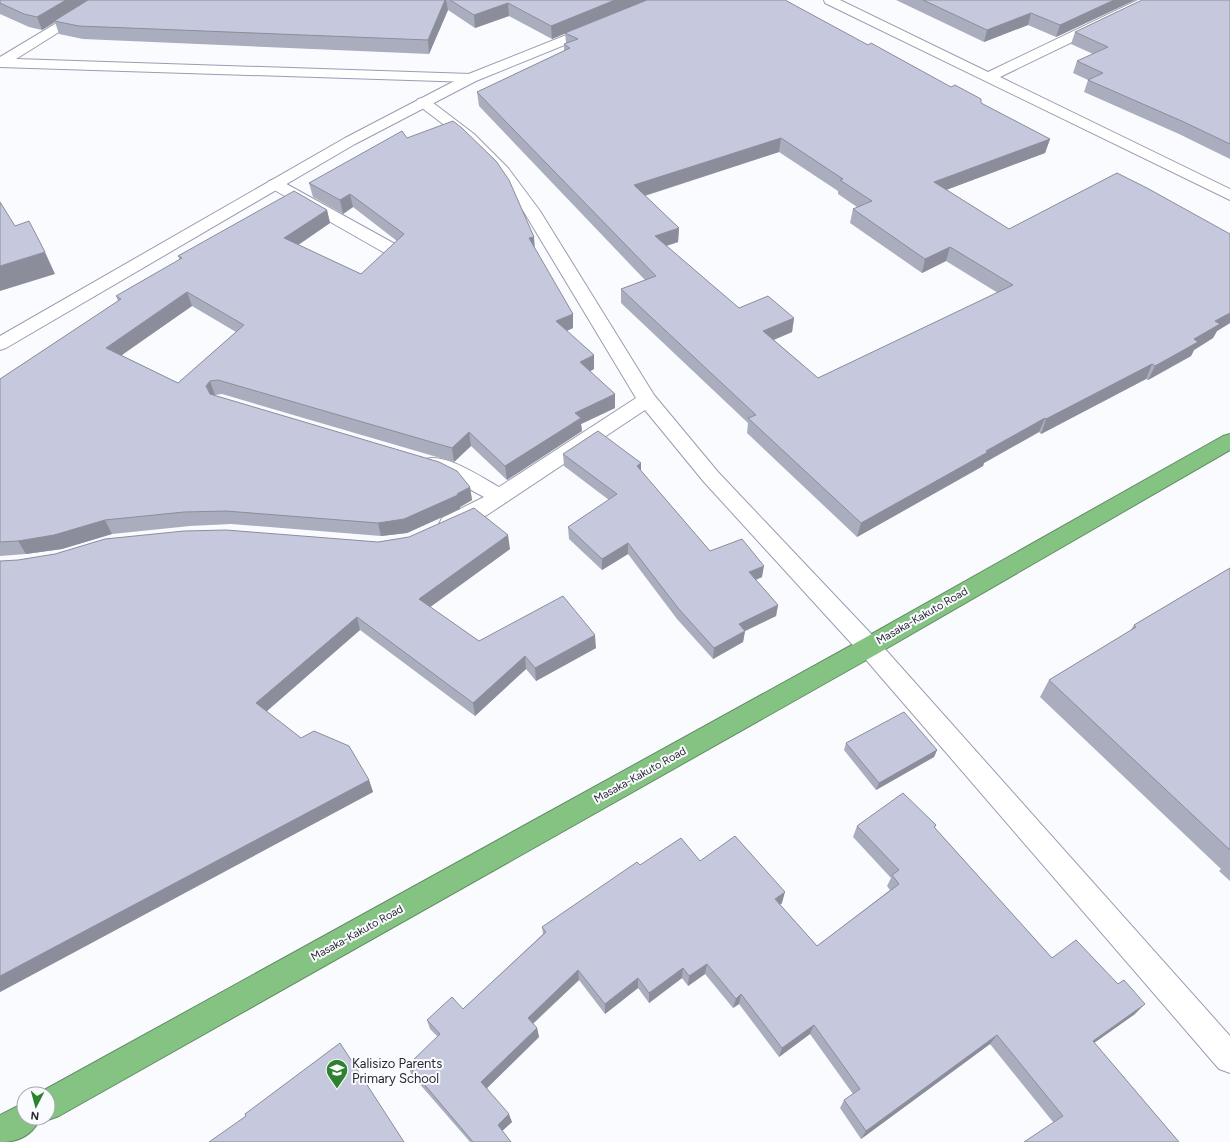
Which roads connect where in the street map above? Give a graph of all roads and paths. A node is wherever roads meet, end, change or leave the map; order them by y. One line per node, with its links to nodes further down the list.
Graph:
1 (104, 0): 5 (street)
2 (830, 0): 6 (street)
3 (1148, 0): 6 (street)
4 (603, 24): 7 (street)
5 (0, 63): 7 (street)
6 (989, 77): 10 (street)
7 (471, 78): 8 (street)
8 (423, 102): 9 (street); 13 (street)
9 (275, 184): 11 (street); 12 (street)
10 (1230, 195)
11 (389, 248)
12 (0, 344)
13 (647, 400): 16 (street); 18 (street)
14 (1230, 441): 18 (highway, Masaka-Kakuto Road)
15 (419, 460): 16 (street)
16 (500, 497): 17 (street)
17 (431, 533)
18 (869, 647): 19 (street); 20 (highway, Masaka-Kakuto Road)
19 (1230, 1058)
20 (56, 1101)
21 (16, 1123): 22 (highway)
22 (0, 1132)

